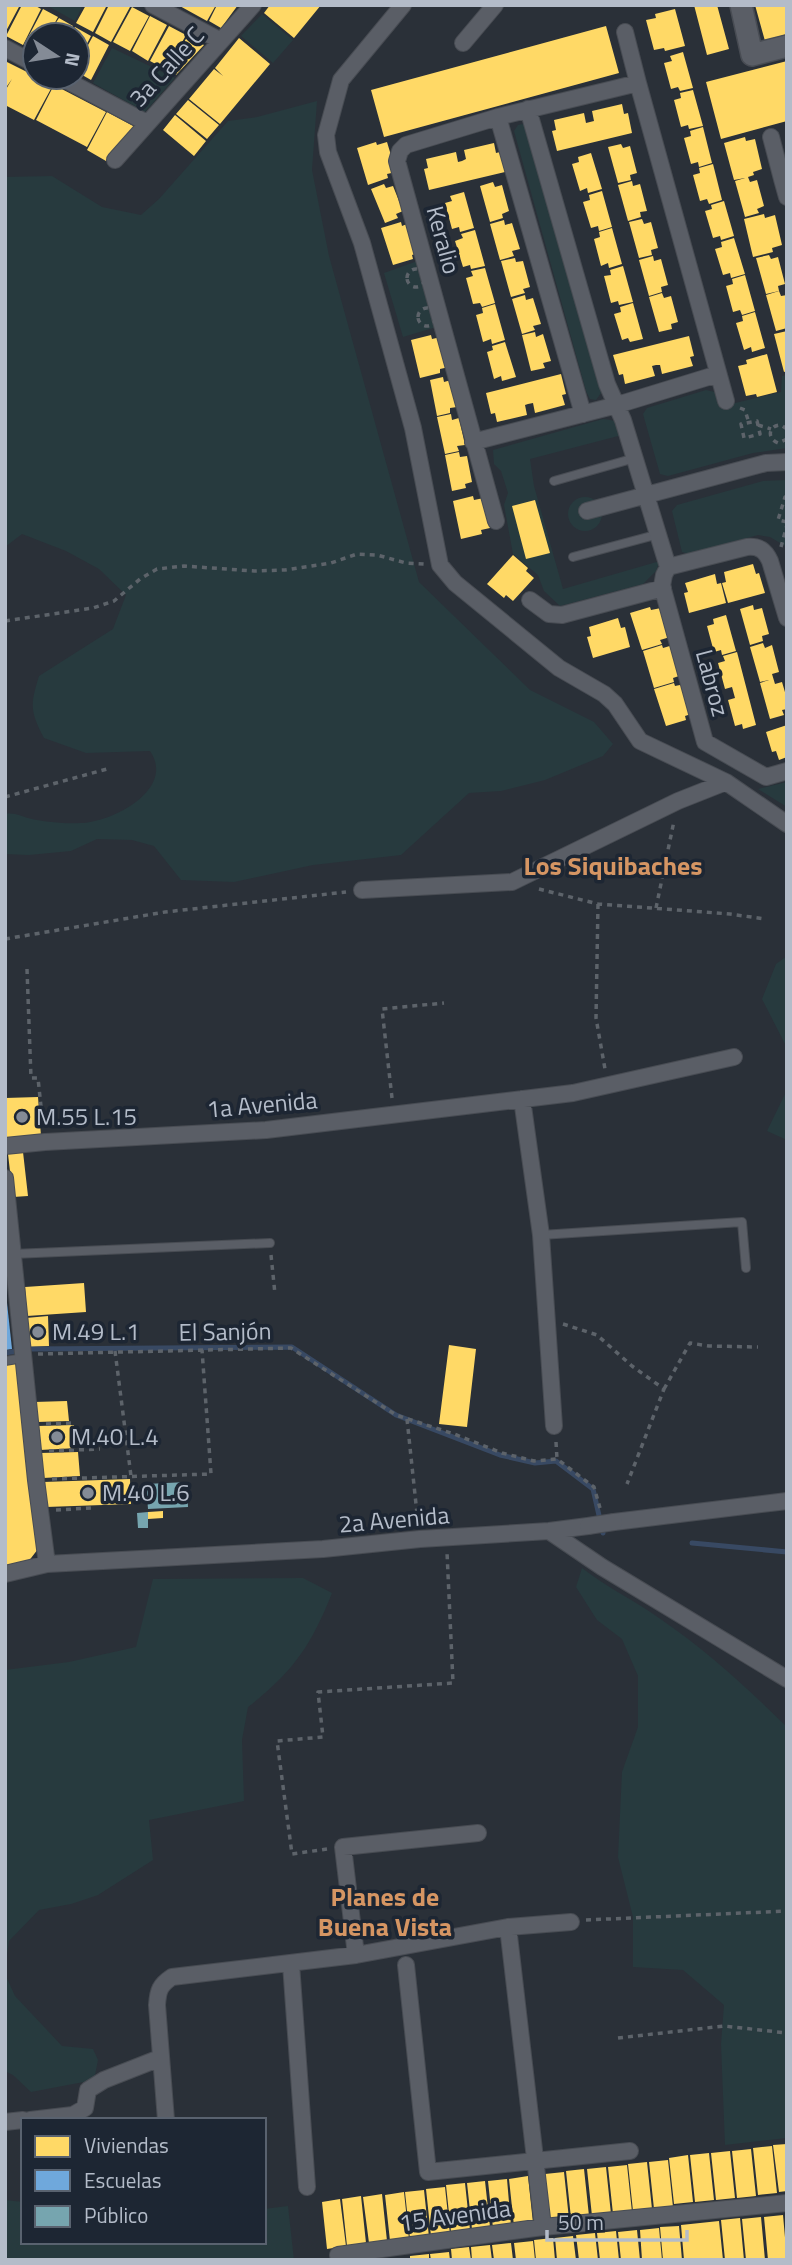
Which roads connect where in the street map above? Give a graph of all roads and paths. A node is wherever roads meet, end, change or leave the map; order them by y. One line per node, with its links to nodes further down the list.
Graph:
1 (153, 5): 7 (street)
2 (253, 5): 7 (street, 3a Calle C)
3 (403, 5): 41 (street)
4 (495, 5): 8 (street)
5 (741, 5): 9 (street)
6 (625, 32): 12 (street)
7 (221, 41): 16 (street, 3a Calle C)
8 (463, 43)
9 (787, 46)
10 (5, 48): 11 (street)
11 (21, 57)
12 (638, 83): 14 (street, Keralio); 21 (street)
13 (86, 91): 16 (street)
14 (528, 109): 15 (street, Keralio); 23 (street)
15 (498, 117): 24 (street); 29 (street, Keralio)
16 (147, 123): 18 (street, 3a Calle C)
17 (771, 137): 19 (street)
18 (116, 160)
19 (784, 178): 20 (street)
20 (787, 197)
21 (718, 374): 22 (street); 23 (street)
22 (726, 401)
23 (617, 405): 24 (street); 30 (street)
24 (583, 414): 29 (street)
25 (758, 425): 25 (path); 26 (path)
26 (771, 429): 27 (path); 28 (path)
27 (787, 429)
28 (787, 439)
29 (473, 442): 36 (street, Keralio)
30 (635, 458): 32 (lane); 33 (street)
31 (787, 462): 33 (street)
32 (554, 481)
33 (647, 495): 35 (street); 38 (street, Labroz)
34 (787, 498): 37 (path)
35 (587, 511)
36 (496, 521)
37 (787, 524): 40 (path)
38 (659, 534): 39 (lane); 42 (street, Labroz)
39 (573, 556)
40 (777, 557): 42 (street); 45 (street)
41 (440, 565): 46 (path); 49 (street)
42 (668, 567): 43 (street, Labroz)
43 (663, 588): 44 (street); 48 (street, Labroz)
44 (530, 600)
45 (787, 618)
46 (5, 621)
47 (107, 769): 50 (path)
48 (787, 771)
49 (726, 782): 51 (street); 52 (street)
50 (5, 797)
51 (678, 801): 53 (street); 56 (path)
52 (787, 824)
53 (512, 882): 54 (street); 55 (path)
54 (362, 890): 58 (path)
55 (598, 904): 56 (path); 62 (path)
56 (656, 908): 57 (path)
57 (765, 919)
58 (5, 939)
59 (27, 969): 65 (path)
60 (444, 1003): 64 (path)
61 (734, 1057): 62 (street, 1a Avenida)
62 (608, 1085): 63 (street, 1a Avenida)
63 (522, 1099): 64 (street, 1a Avenida); 68 (street)
64 (394, 1114): 65 (street, 1a Avenida)
65 (45, 1142): 66 (street, 1a Avenida)
66 (5, 1146)
67 (5, 1178): 70 (street)
68 (541, 1235): 71 (lane); 73 (street)
69 (270, 1243): 70 (lane); 72 (path)
70 (13, 1254): 77 (street)
71 (746, 1268)
72 (275, 1294)
73 (548, 1318): 79 (path); 83 (street)
74 (758, 1347): 79 (path)
75 (202, 1350): 76 (path, El Sanjón); 80 (path, El Sanjón); 86 (path)
76 (115, 1351): 77 (path, El Sanjón); 86 (path)
77 (25, 1355): 78 (lane); 82 (street)
78 (5, 1361)
79 (664, 1389): 88 (path)
80 (406, 1418): 92 (path, El Sanjón); 95 (path)
81 (74, 1423): 82 (path)
82 (30, 1425): 85 (street)
83 (554, 1426)
84 (100, 1449): 85 (path)
85 (33, 1452): 87 (street)
86 (131, 1476): 87 (path)
87 (36, 1480): 91 (street)
88 (627, 1484)
89 (787, 1501): 93 (street, 2a Avenida, bridge)
90 (91, 1508): 91 (path)
91 (40, 1510): 96 (street)
92 (601, 1510)
93 (550, 1531): 94 (street, 2a Avenida); 98 (street)
94 (447, 1537): 95 (street, 2a Avenida); 100 (path)
95 (419, 1539): 96 (street, 2a Avenida)
96 (47, 1564): 97 (street, 2a Avenida)
97 (5, 1574)
98 (787, 1679)
99 (478, 1833): 100 (street)
100 (343, 1847): 104 (street)
101 (787, 1911): 102 (path)
102 (571, 1922): 103 (street)
103 (508, 1927): 104 (street); 113 (street)
104 (356, 1955): 105 (street)
105 (291, 1964): 109 (street); 114 (street)
106 (406, 1965): 113 (street)
107 (787, 2034): 108 (path)
108 (618, 2038)
109 (160, 2059): 110 (street); 111 (street)
110 (47, 2118)
111 (166, 2118)
112 (630, 2151): 113 (street)
113 (536, 2162): 116 (street)
114 (307, 2187)
115 (787, 2203): 116 (street, 15 Avenida)
116 (543, 2227): 117 (street, 15 Avenida)
117 (338, 2257)

